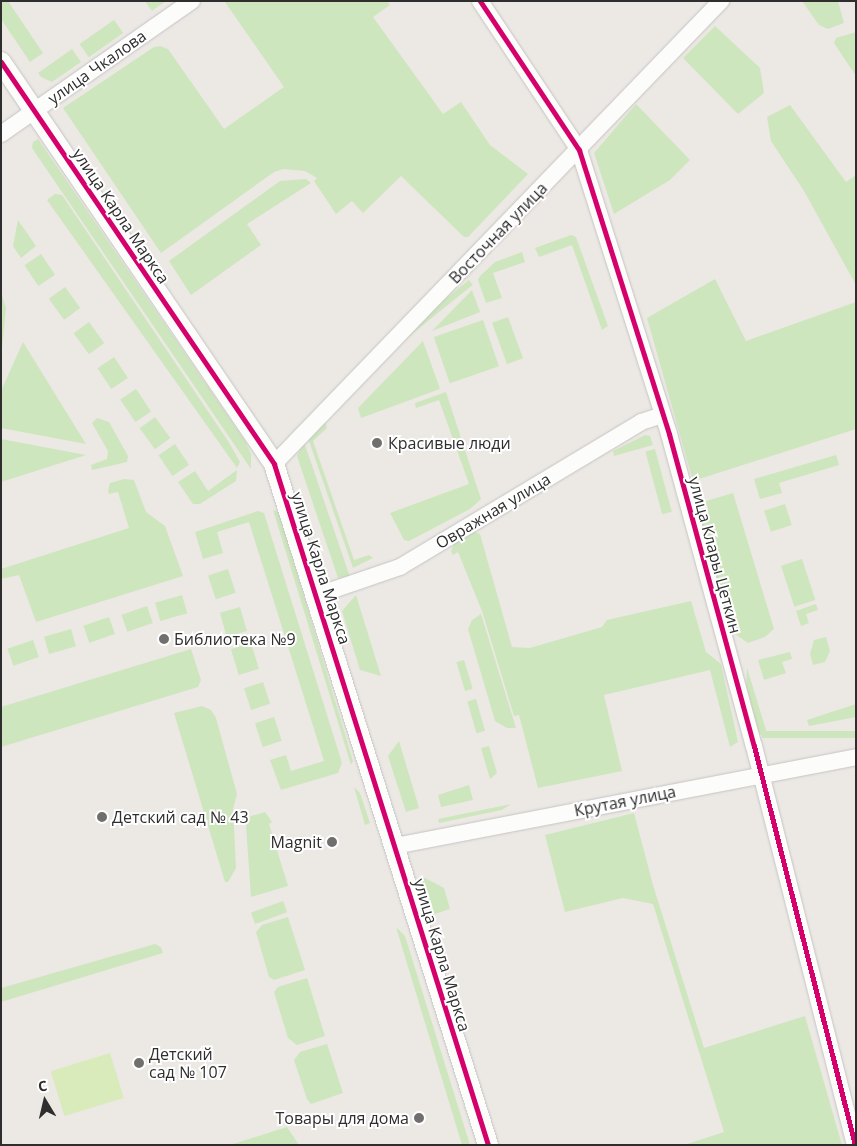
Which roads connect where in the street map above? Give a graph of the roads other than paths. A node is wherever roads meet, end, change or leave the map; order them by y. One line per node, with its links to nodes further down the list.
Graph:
1 (192, 1): 5 (street, улица Чкалова)
2 (480, 1): 7 (street, улица Клары Цеткин)
3 (721, 1): 7 (street, Восточная улица)
4 (1, 62): 5 (street, улица Карла Маркса)
5 (34, 110): 6 (street, улица Чкалова); 9 (street, улица Карла Маркса)
6 (1, 134)
7 (579, 150): 8 (street, улица Клары Цеткин); 9 (street, Восточная улица)
8 (663, 415): 10 (street, Овражная улица); 12 (street, улица Клары Цеткин)
9 (274, 464): 10 (street, улица Карла Маркса)
10 (318, 595): 13 (street, улица Карла Маркса)
11 (856, 757): 12 (street, Крутая улица)
12 (761, 775): 13 (street, Крутая улица); 15 (street, улица Клары Цеткин)
13 (395, 846): 14 (street, улица Карла Маркса)
14 (488, 1145)
15 (855, 1145)

